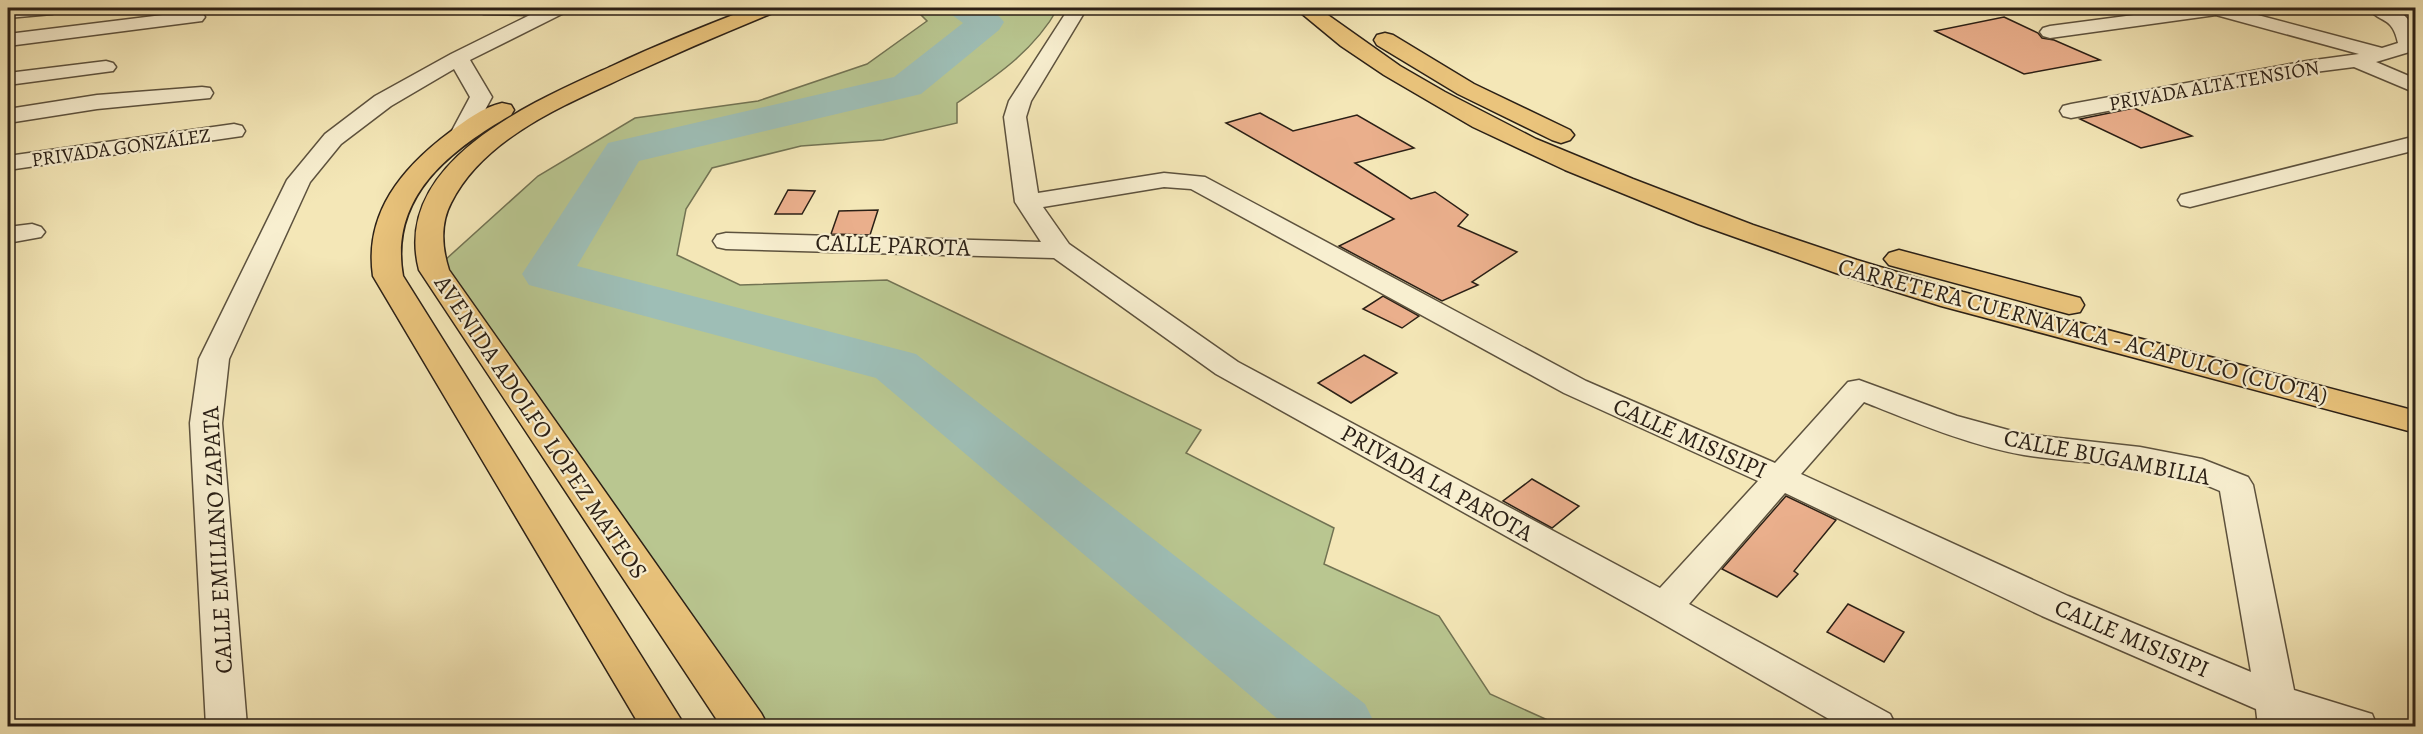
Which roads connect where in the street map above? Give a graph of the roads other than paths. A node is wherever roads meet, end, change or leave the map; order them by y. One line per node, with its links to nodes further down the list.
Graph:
1 (52, 8): 10 (street)
2 (484, 8): 9 (street)
3 (734, 8): 25 (main road, AVENIDA ADOLFO LÓPEZ MATEOS)
4 (768, 8): 39 (main road, AVENIDA ADOLFO LÓPEZ MATEOS)
5 (1078, 8): 29 (street)
6 (1305, 8): 33 (main road, CARRETERA CUERNAVACA - ACAPULCO (CUOTA))
7 (1335, 8): 32 (main road, CARRETERA CUERNAVACA - ACAPULCO (CUOTA))
8 (2215, 8): 13 (street); 15 (street)
9 (557, 9): 16 (street, CALLE EMILIANO ZAPATA)
10 (8, 12)
11 (2386, 12): 15 (street, PRIVADA ALTA TENSIÓN)
12 (185, 32): 14 (street)
13 (2050, 32)
14 (8, 40)
15 (2385, 54): 17 (street, PRIVADA ALTA TENSIÓN)
16 (458, 58): 25 (street); 37 (street, CALLE EMILIANO ZAPATA)
17 (2357, 61): 20 (street); 22 (street, PRIVADA ALTA TENSIÓN)
18 (106, 67): 19 (street)
19 (8, 79)
20 (2415, 87)
21 (202, 93): 23 (street)
22 (2071, 111)
23 (8, 116)
24 (234, 131): 27 (street, PRIVADA GONZÁLEZ)
25 (459, 138): 38 (main road, AVENIDA ADOLFO LÓPEZ MATEOS)
26 (2415, 143): 28 (street)
27 (8, 164)
28 (2190, 200)
29 (1027, 202): 31 (street, PRIVADA LA PAROTA); 34 (street, CALLE MISISIPI)
30 (726, 241): 31 (street, CALLE PAROTA)
31 (1060, 250): 35 (street, PRIVADA LA PAROTA)
32 (2415, 400)
33 (2415, 422)
34 (1778, 477): 35 (street); 36 (street, CALLE MISISIPI); 36 (street, CALLE BUGAMBILIA)
35 (1664, 607): 40 (street, PRIVADA LA PAROTA)
36 (2277, 713): 41 (street, CALLE MISISIPI)
37 (226, 726)
38 (663, 726)
39 (745, 726)
40 (1875, 726)
41 (2357, 726)

